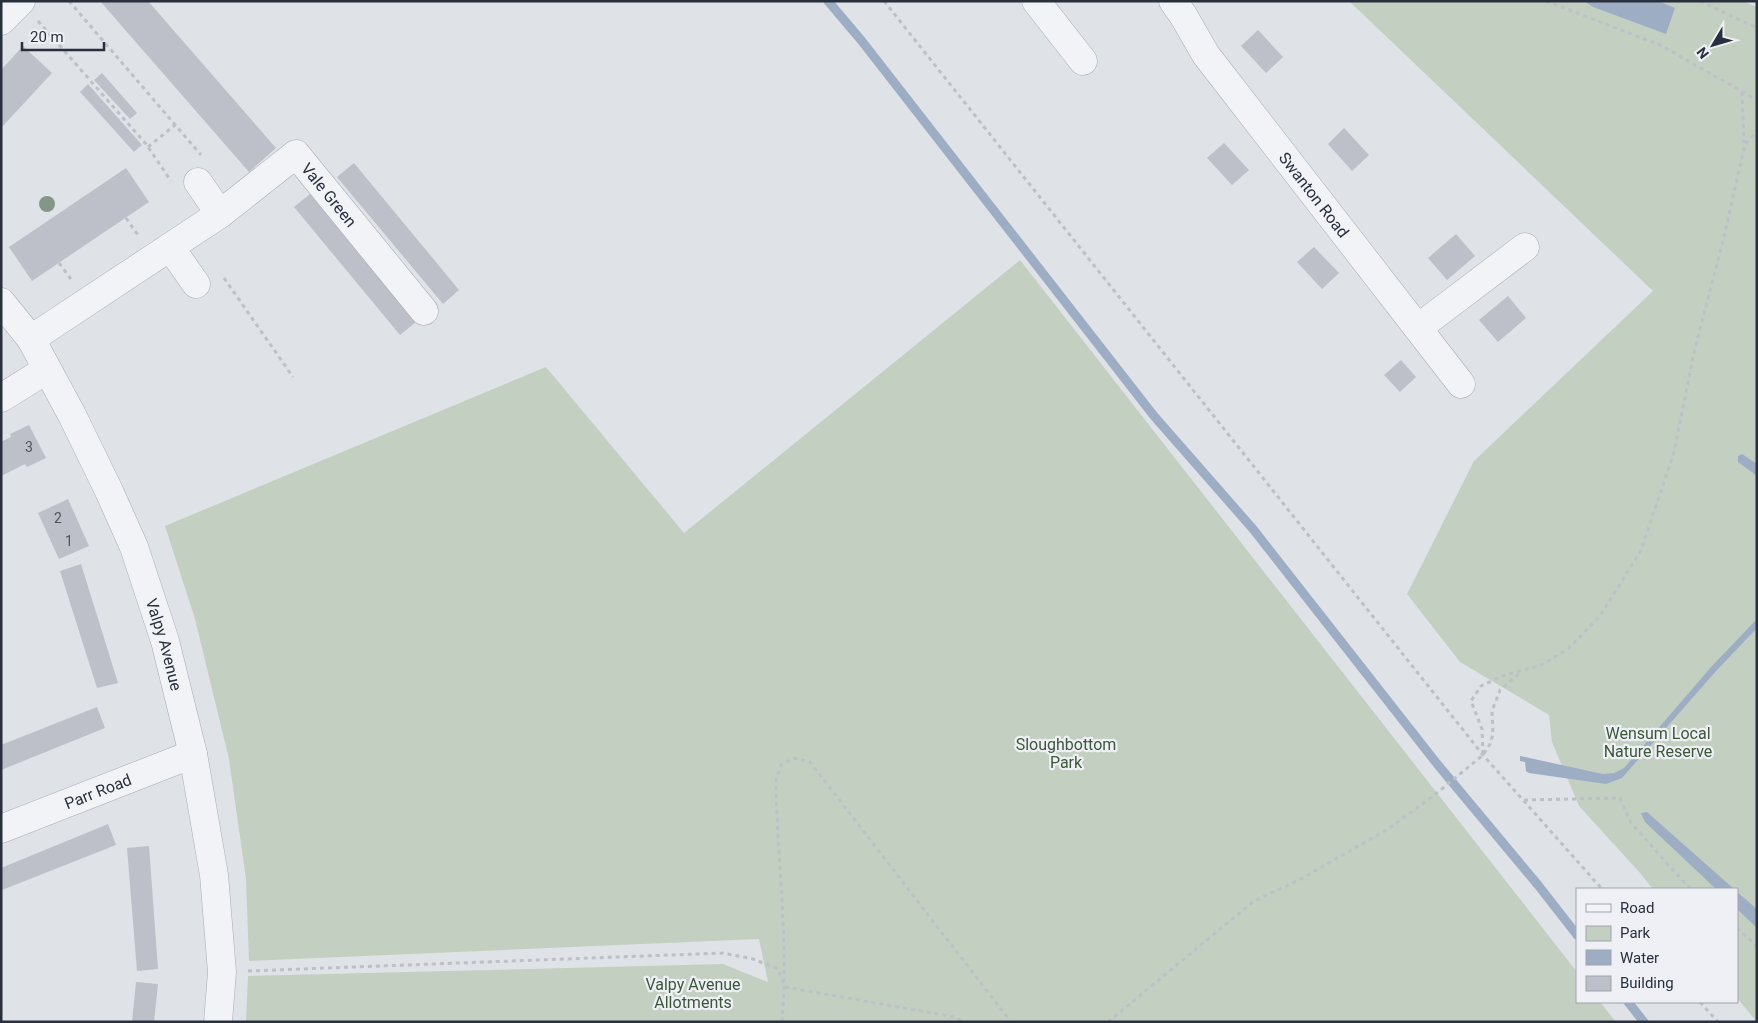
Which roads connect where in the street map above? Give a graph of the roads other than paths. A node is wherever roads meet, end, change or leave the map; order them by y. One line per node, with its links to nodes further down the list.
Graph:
1 (1036, 1): 5 (street)
2 (1173, 1): 13 (street, Swanton Road)
3 (21, 2): 4 (street)
4 (1, 21)
5 (1083, 61)
6 (203, 172): 7 (street)
7 (220, 214): 8 (street, Vale Green); 12 (street, Vale Green)
8 (170, 247): 10 (street); 14 (street, Vale Green)
9 (1525, 247): 13 (street)
10 (208, 278)
11 (1, 302): 14 (street, Valpy Avenue)
12 (424, 311)
13 (1418, 328): 16 (street, Swanton Road)
14 (31, 339): 15 (street, Valpy Avenue)
15 (46, 370): 17 (street); 18 (street, Valpy Avenue)
16 (1461, 384)
17 (1, 398)
18 (193, 754): 19 (street, Parr Road); 20 (street, Valpy Avenue)
19 (1, 829)
20 (218, 1022)

